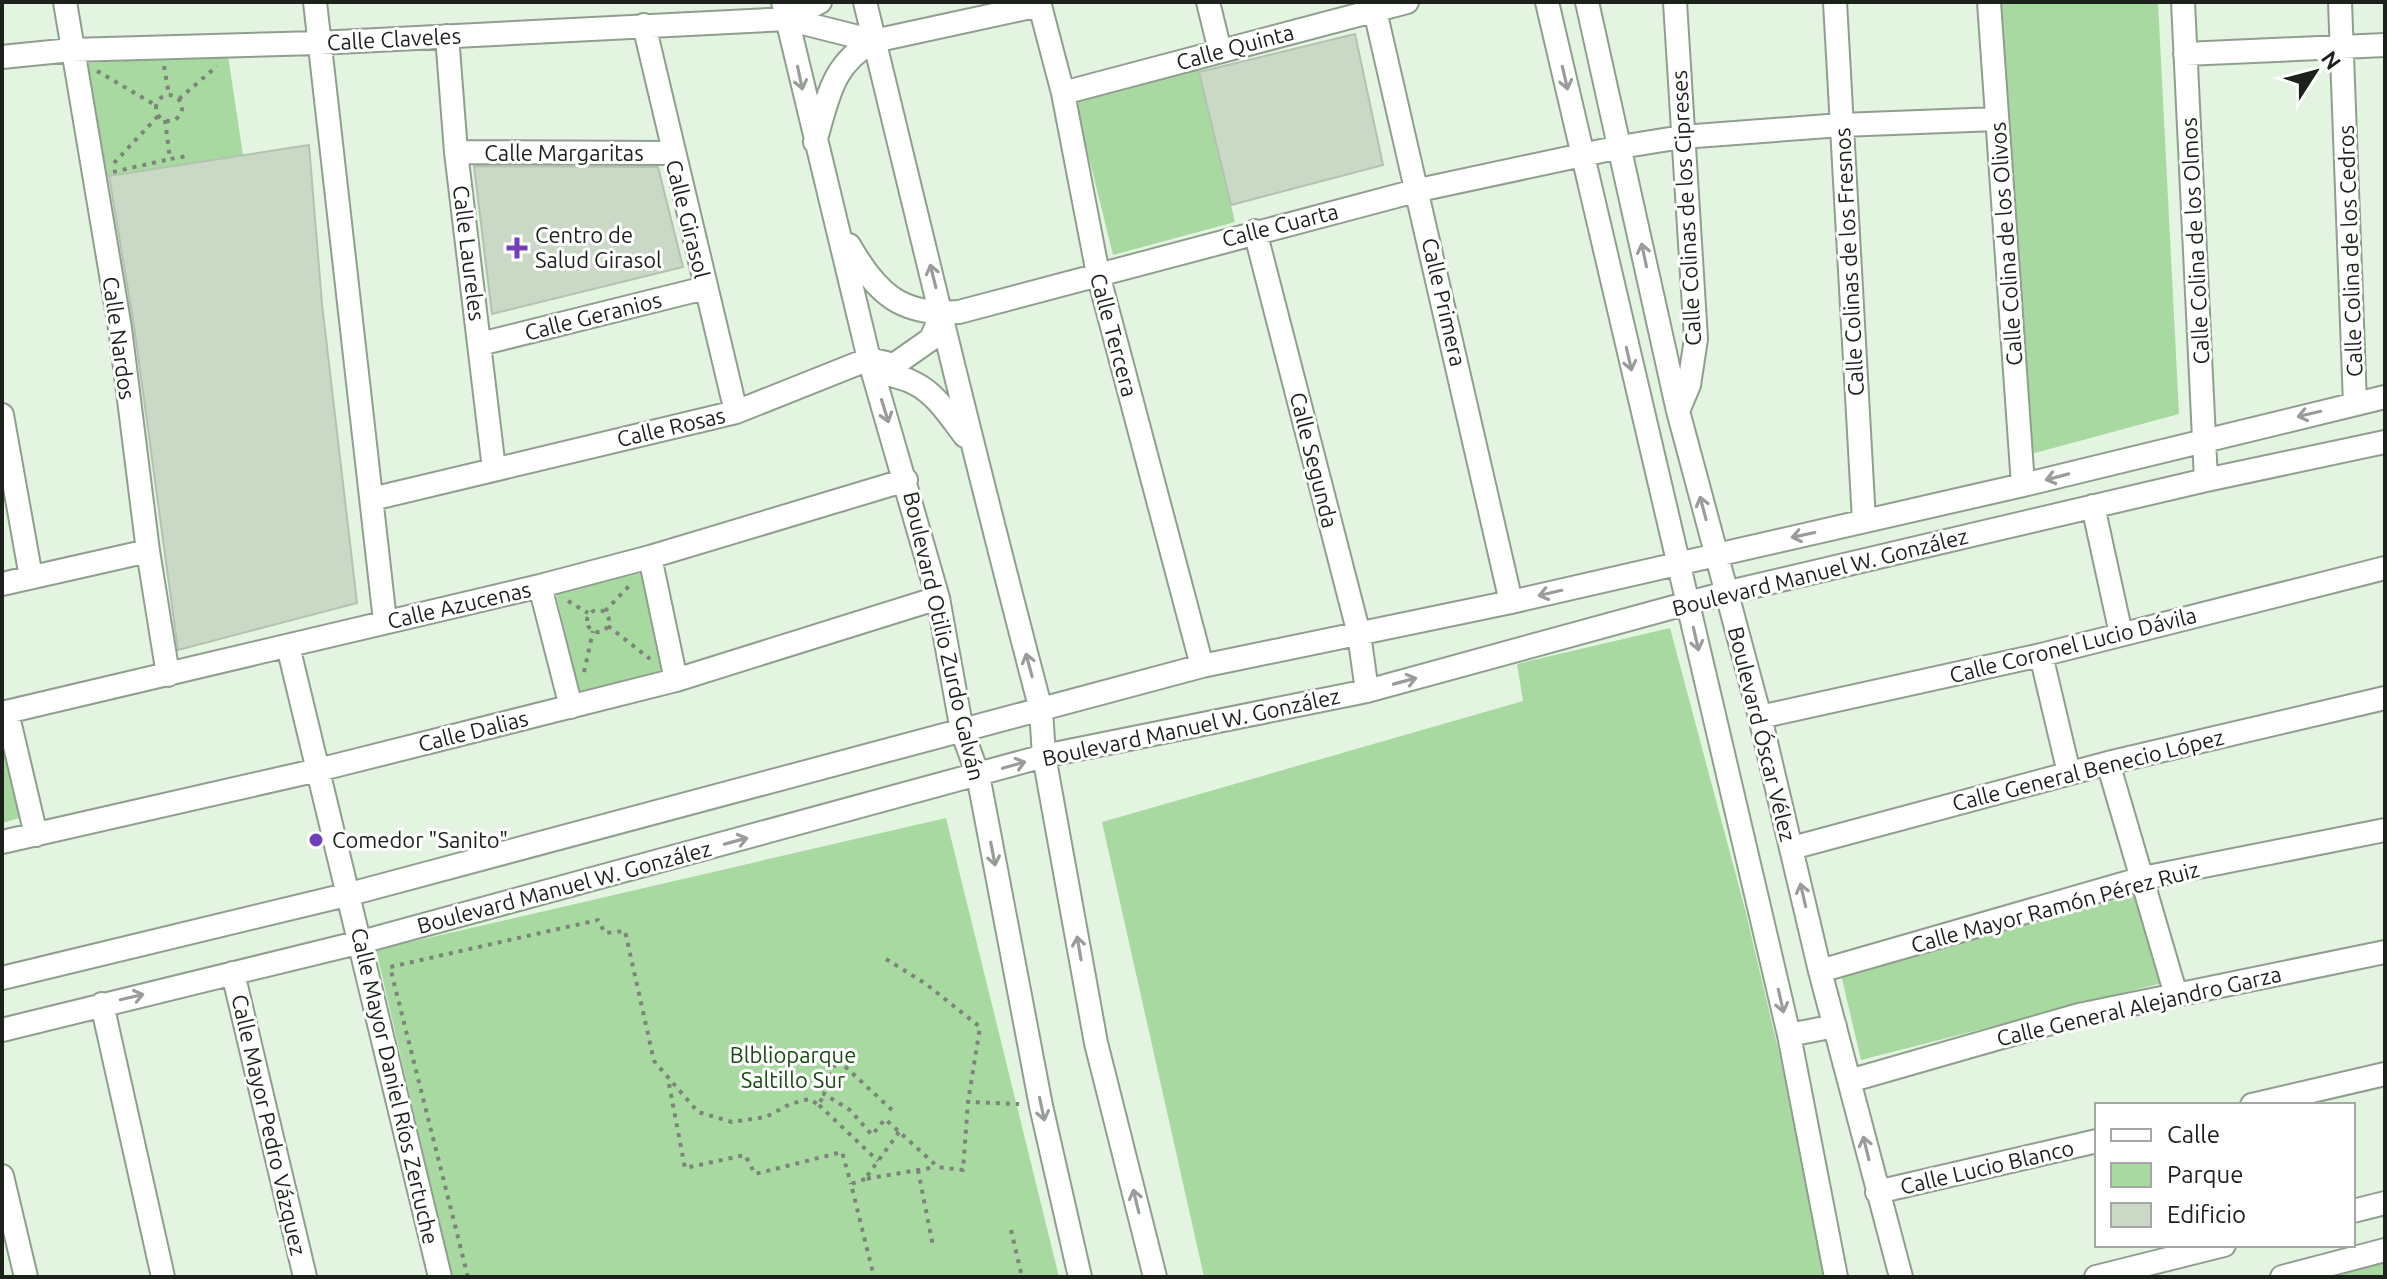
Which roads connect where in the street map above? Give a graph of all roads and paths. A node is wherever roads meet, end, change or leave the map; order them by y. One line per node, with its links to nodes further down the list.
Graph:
1 (65, 2): 23 (street, Calle Nardos)
2 (315, 2): 20 (street)
3 (820, 2): 16 (street)
4 (865, 2): 19 (street)
5 (1208, 2): 24 (street)
6 (1407, 2): 15 (street, Calle Quinta)
7 (1547, 2): 43 (street, Boulevard Óscar Vélez, one-way to 43)
8 (1587, 2): 40 (street, Boulevard Óscar Vélez)
9 (1675, 2): 38 (street, Calle Colinas de los Cipreses)
10 (1835, 2): 37 (street, Calle Colinas de los Fresnos)
11 (1989, 2): 35 (street, Calle Colina de los Olivos)
12 (2183, 2): 25 (street, Calle Colina de los Olmos)
13 (2340, 2): 22 (street, Calle Colina de los Cedros)
14 (1039, 4): 19 (street); 30 (street, Calle Tercera)
15 (1374, 6): 24 (street, Calle Quinta); 46 (street, Calle Primera)
16 (785, 10): 17 (street, Calle Claveles); 19 (street); 39 (street, Boulevard Otilio Zurdo Galván, one-way to 39)
17 (644, 25): 18 (street, Calle Claveles); 42 (street, Calle Girasol)
18 (447, 36): 20 (street, Calle Claveles); 41 (street, Calle Laureles)
19 (874, 41): 39 (street); 51 (street, one-way to 19)
20 (318, 43): 23 (street, Calle Claveles); 67 (street)
21 (2385, 45): 22 (street)
22 (2343, 47): 25 (street); 55 (street, Calle Colina de los Cedros)
23 (71, 50): 26 (street, Calle Claveles); 70 (street, Calle Nardos)
24 (1220, 51): 30 (street, Calle Quinta)
25 (2185, 54): 59 (street, Calle Colina de los Olmos)
26 (2, 57)
27 (164, 59): 31 (path)
28 (218, 65): 32 (path)
29 (96, 70): 33 (path)
30 (1063, 93): 49 (street, Calle Tercera)
31 (169, 95): 32 (path); 33 (path)
32 (179, 99): 36 (path)
33 (157, 106): 34 (path)
34 (159, 115): 36 (path); 45 (path)
35 (1997, 119): 37 (street, Calle Cuarta); 66 (street, Calle Colina de los Olivos)
36 (165, 120): 45 (path)
37 (1841, 125): 38 (street, Calle Cuarta); 69 (street, Calle Colinas de los Fresnos)
38 (1682, 137): 40 (street, Calle Cuarta); 56 (street, Calle Colinas de los Cipreses)
39 (814, 145): 47 (street, Boulevard Otilio Zurdo Galván)
40 (1620, 147): 43 (street, Calle Cuarta); 56 (street, Boulevard Óscar Vélez, one-way to 40)
41 (456, 152): 42 (street, Calle Margaritas); 52 (street, Calle Laureles)
42 (672, 153): 50 (street, Calle Girasol)
43 (1582, 154): 46 (street, Calle Cuarta); 73 (street, Boulevard Óscar Vélez, one-way to 73)
44 (188, 156): 45 (path)
45 (170, 159)
46 (1419, 190): 48 (street, Calle Cuarta); 81 (street, Calle Primera)
47 (837, 223): 51 (street); 53 (street, Boulevard Otilio Zurdo Galván)
48 (1255, 231): 49 (street, Calle Cuarta); 88 (street, Calle Segunda)
49 (1098, 274): 51 (street, Calle Cuarta); 93 (street, Calle Tercera)
50 (705, 288): 52 (street, Calle Geranios); 57 (street, Calle Girasol)
51 (942, 313): 53 (street, Calle Rosas); 61 (street)
52 (480, 344): 63 (street, Calle Laureles)
53 (869, 359): 57 (street, Calle Rosas); 61 (street); 64 (street, Boulevard Otilio Zurdo Galván, one-way to 64)
54 (2385, 397): 55 (street, Boulevard Manuel W. González)
55 (2355, 404): 59 (street, Boulevard Manuel W. González, one-way to 59)
56 (1678, 411): 71 (street, Boulevard Óscar Vélez, one-way to 56)
57 (736, 412): 63 (street, Calle Rosas)
58 (2, 415): 62 (street)
59 (2204, 438): 65 (street, Calle Colina de los Olmos); 66 (street, Boulevard Manuel W. González, one-way to 66)
60 (2385, 442): 65 (street, Boulevard Manuel W. González)
61 (970, 443): 100 (street, one-way to 61)
62 (5, 452): 75 (street)
63 (494, 469): 67 (street, Calle Rosas)
64 (906, 480): 72 (street, Calle Azucenas); 80 (street, Boulevard Otilio Zurdo Galván)
65 (2206, 480): 68 (street, Boulevard Manuel W. González)
66 (2023, 485): 69 (street, Boulevard Manuel W. González)
67 (372, 499): 85 (street)
68 (2093, 506): 79 (street, Boulevard Manuel W. González); 89 (street)
69 (1864, 521): 71 (street, Boulevard Manuel W. González, one-way to 71)
70 (148, 551): 75 (street); 94 (street, Calle Nardos)
71 (1715, 554): 73 (street, Boulevard Manuel W. González); 79 (street, Boulevard Óscar Vélez)
72 (650, 557): 78 (street, Calle Azucenas); 96 (street)
73 (1677, 563): 81 (street, Boulevard Manuel W. González, one-way to 81); 82 (street, Boulevard Óscar Vélez)
74 (2385, 568): 89 (street, Calle Coronel Lucio Dávila)
75 (31, 577): 77 (street)
76 (632, 583): 83 (path)
77 (2, 584)
78 (548, 590): 84 (path); 85 (street, Calle Azucenas); 99 (street)
79 (1725, 593): 82 (street, Boulevard Manuel W. González); 102 (street, Boulevard Óscar Vélez)
80 (938, 598): 96 (street, Calle Dalias); 103 (street, Boulevard Otilio Zurdo Galván)
81 (1511, 602): 88 (street, Boulevard Manuel W. González)
82 (1688, 603): 97 (street, Boulevard Manuel W. González, one-way to 82); 125 (street, Boulevard Óscar Vélez, one-way to 125)
83 (605, 611): 84 (path); 86 (path)
84 (588, 614): 87 (path)
85 (385, 621): 90 (street, Calle Azucenas)
86 (608, 626): 87 (path); 92 (path)
87 (593, 631): 95 (path)
88 (1359, 634): 93 (street, Boulevard Manuel W. González); 97 (street, Calle Segunda)
89 (2121, 634): 91 (street, Calle Coronel Lucio Dávila)
90 (288, 646): 94 (street, Calle Azucenas); 106 (street)
91 (2041, 655): 102 (street, Calle Coronel Lucio Dávila); 107 (street)
92 (653, 662)
93 (1202, 666): 100 (street, Boulevard Manuel W. González)
94 (168, 675): 101 (street, Calle Azucenas)
95 (583, 676)
96 (676, 680): 99 (street, Calle Dalias)
97 (1367, 691): 104 (street, Boulevard Manuel W. González)
98 (2385, 698): 105 (street, Calle General Benecio López)
99 (571, 707): 106 (street, Calle Dalias)
100 (1041, 710): 103 (street, Boulevard Manuel W. González); 104 (street)
101 (4, 713): 110 (street, Calle Azucenas)
102 (1760, 717): 112 (street, Boulevard Óscar Vélez)
103 (962, 731): 108 (street, Boulevard Otilio Zurdo Galván); 114 (street, Boulevard Manuel W. González)
104 (1044, 756): 108 (street, Boulevard Manuel W. González, one-way to 104); 160 (street, one-way to 104)
105 (2108, 763): 107 (street, Calle General Benecio López); 113 (street)
106 (318, 770): 110 (street, Calle Dalias); 114 (street)
107 (2069, 773): 112 (street, Calle General Benecio López)
108 (978, 775): 115 (street, Boulevard Manuel W. González, one-way to 108); 133 (street, Boulevard Otilio Zurdo Galván, one-way to 133)
109 (2385, 830): 113 (street, Calle Mayor Ramón Pérez Ruiz)
110 (36, 835): 111 (street, Calle Dalias)
111 (2, 842)
112 (1792, 848): 118 (street, Boulevard Óscar Vélez, one-way to 112)
113 (2143, 878): 118 (street, Calle Mayor Ramón Pérez Ruiz); 121 (street)
114 (350, 894): 115 (street, Calle Mayor Daniel Ríos Zertuche); 120 (street, Boulevard Manuel W. González)
115 (361, 942): 119 (street, Boulevard Manuel W. González); 155 (street, Calle Mayor Daniel Ríos Zertuche)
116 (2385, 952): 121 (street, Calle General Alejandro Garza)
117 (886, 959): 130 (path)
118 (1820, 971): 123 (street, Boulevard Óscar Vélez)
119 (233, 973): 122 (street, Boulevard Manuel W. González, one-way to 119); 154 (street, Calle Mayor Pedro Vázquez)
120 (2, 978)
121 (2176, 995): 127 (street, Calle General Alejandro Garza)
122 (102, 1004): 124 (street, Boulevard Manuel W. González); 153 (street)
123 (1835, 1026): 125 (street); 127 (street, Boulevard Óscar Vélez)
124 (2, 1030)
125 (1789, 1035): 161 (street, Boulevard Óscar Vélez)
126 (2385, 1074): 131 (street)
127 (1849, 1081): 143 (street, Boulevard Óscar Vélez, one-way to 127)
128 (668, 1082): 132 (path); 142 (path); 156 (path)
129 (824, 1094): 132 (path); 134 (path); 135 (path)
130 (968, 1102): 133 (path); 138 (path)
131 (2261, 1103)
132 (819, 1105): 137 (path)
133 (1041, 1106): 159 (street, Boulevard Otilio Zurdo Galván, one-way to 159)
134 (892, 1110)
135 (899, 1132): 137 (path); 138 (path)
136 (2095, 1141): 143 (street, Calle Lucio Blanco)
137 (878, 1161): 141 (path)
138 (938, 1167): 139 (path)
139 (918, 1170): 141 (path); 148 (path)
140 (2, 1176): 144 (street)
141 (865, 1179): 142 (path)
142 (851, 1184): 157 (path)
143 (1877, 1192): 162 (street, Boulevard Óscar Vélez)
144 (5, 1201): 152 (street)
145 (2385, 1203): 146 (street)
146 (2355, 1210)
147 (1011, 1230): 158 (path)
148 (933, 1246)
149 (2216, 1247): 163 (street)
150 (2385, 1250): 151 (street)
151 (2306, 1274): 164 (street)
152 (26, 1277)
153 (163, 1277)
154 (305, 1277)
155 (440, 1277)
156 (468, 1277)
157 (874, 1277)
158 (1022, 1277)
159 (1080, 1277)
160 (1155, 1277)
161 (1836, 1277)
162 (1901, 1277)
163 (2096, 1277)
164 (2282, 1277)

